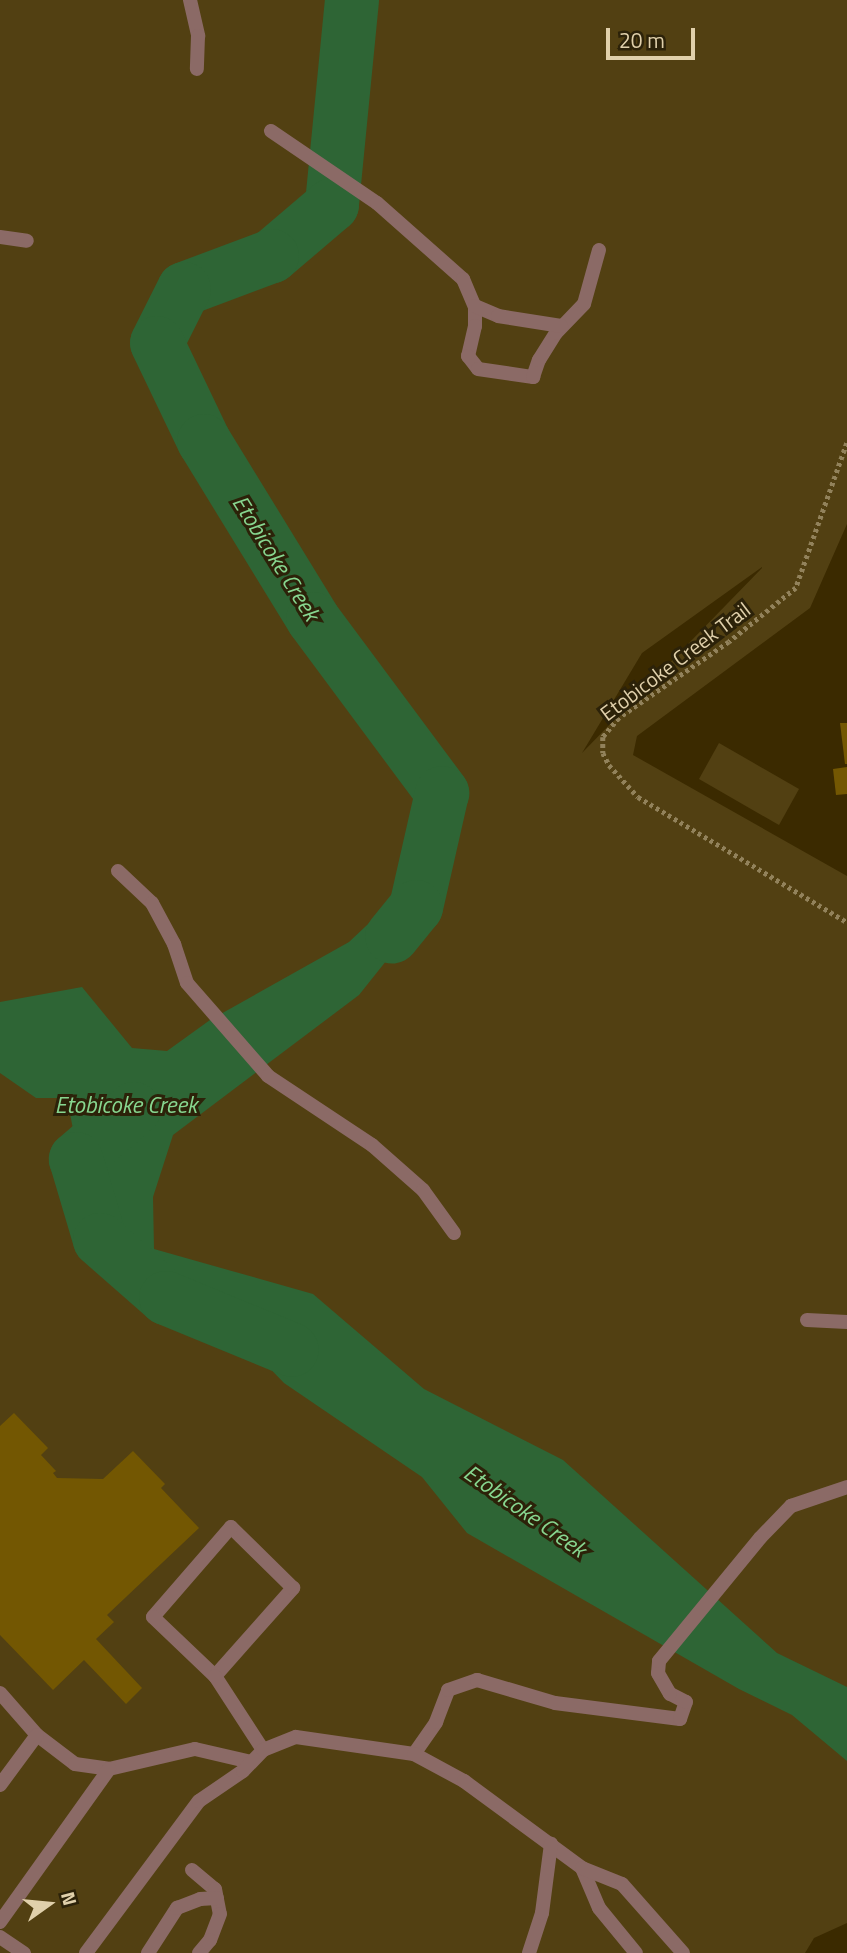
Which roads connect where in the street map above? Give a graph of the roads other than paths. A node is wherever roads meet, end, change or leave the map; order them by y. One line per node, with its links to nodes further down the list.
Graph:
1 (190, 0): 2 (lane)
2 (197, 69)
3 (271, 131): 7 (lane)
4 (0, 237): 5 (lane)
5 (27, 241)
6 (599, 250): 8 (lane)
7 (475, 306): 8 (lane); 8 (lane)
8 (561, 326)
9 (118, 871): 10 (lane)
10 (454, 1233)
11 (807, 1320): 12 (lane)
12 (847, 1322)
13 (847, 1487): 18 (lane)
14 (215, 1676): 14 (lane); 17 (lane)
15 (0, 1693): 16 (lane)
16 (37, 1735): 20 (lane); 21 (lane)
17 (263, 1750): 18 (lane); 19 (lane)
18 (414, 1754): 22 (lane)
19 (251, 1762): 20 (lane); 29 (lane)
20 (109, 1769): 26 (lane)
21 (0, 1785)
22 (551, 1844): 23 (lane); 32 (lane)
23 (582, 1868): 33 (lane); 34 (lane)
24 (192, 1870): 25 (lane)
25 (217, 1898): 30 (lane); 31 (lane)
26 (0, 1922)
27 (0, 1937): 28 (lane)
28 (24, 1953)
29 (86, 1953)
30 (148, 1953)
31 (199, 1953)
32 (529, 1953)
33 (636, 1953)
34 (683, 1953)

